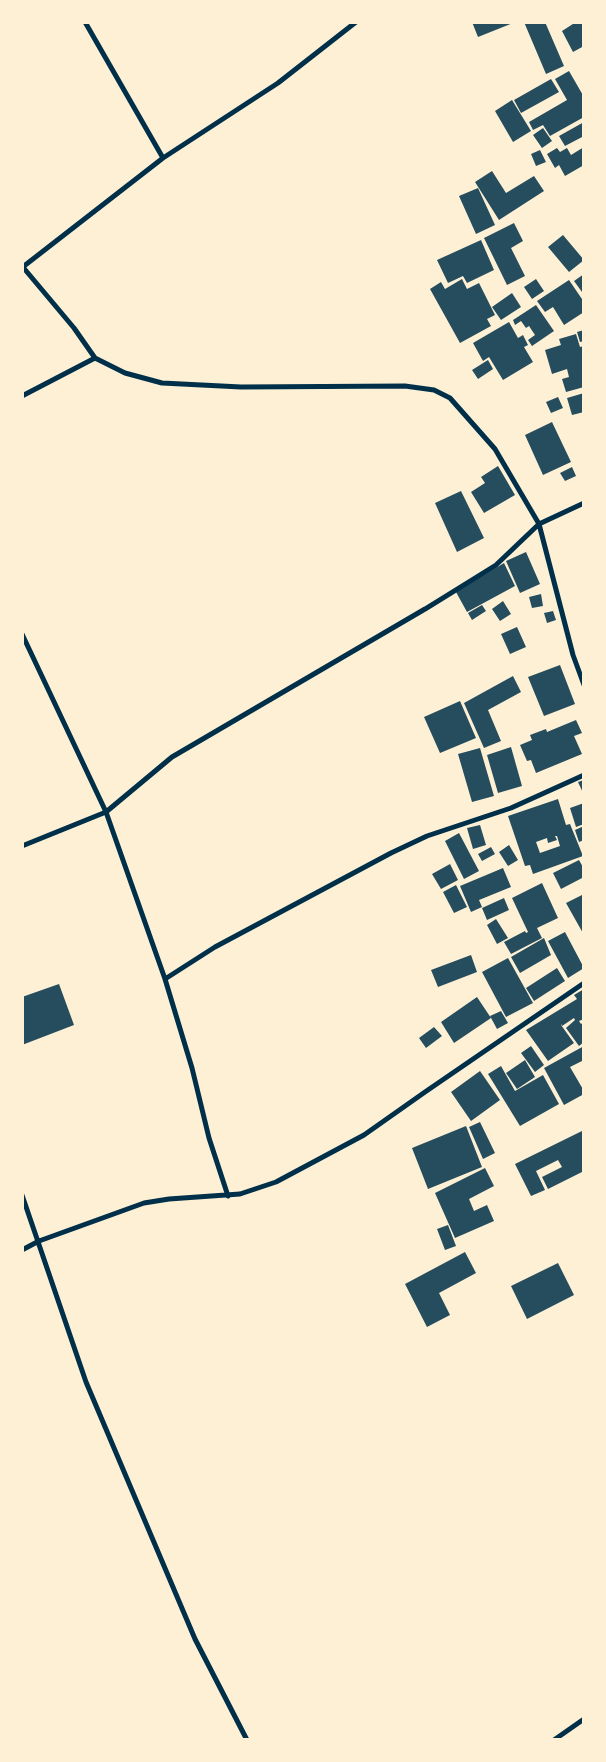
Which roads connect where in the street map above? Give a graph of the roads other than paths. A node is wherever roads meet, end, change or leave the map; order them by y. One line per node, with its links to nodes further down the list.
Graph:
1 (85, 22): 3 (street)
2 (356, 22): 3 (street)
3 (163, 158): 4 (street)
4 (23, 266): 5 (street)
5 (95, 358): 6 (street); 8 (street)
6 (22, 396)
7 (584, 503): 8 (street)
8 (539, 524): 10 (street); 12 (street)
9 (22, 634): 12 (street)
10 (584, 685)
11 (584, 775): 14 (street)
12 (106, 812): 13 (street); 14 (street)
13 (22, 846)
14 (165, 979): 17 (street)
15 (584, 984): 17 (street)
16 (22, 1195): 18 (street)
17 (228, 1196): 18 (street)
18 (39, 1241): 19 (street); 21 (street)
19 (22, 1250)
20 (584, 1719): 22 (street)
21 (247, 1740)
22 (554, 1740)

